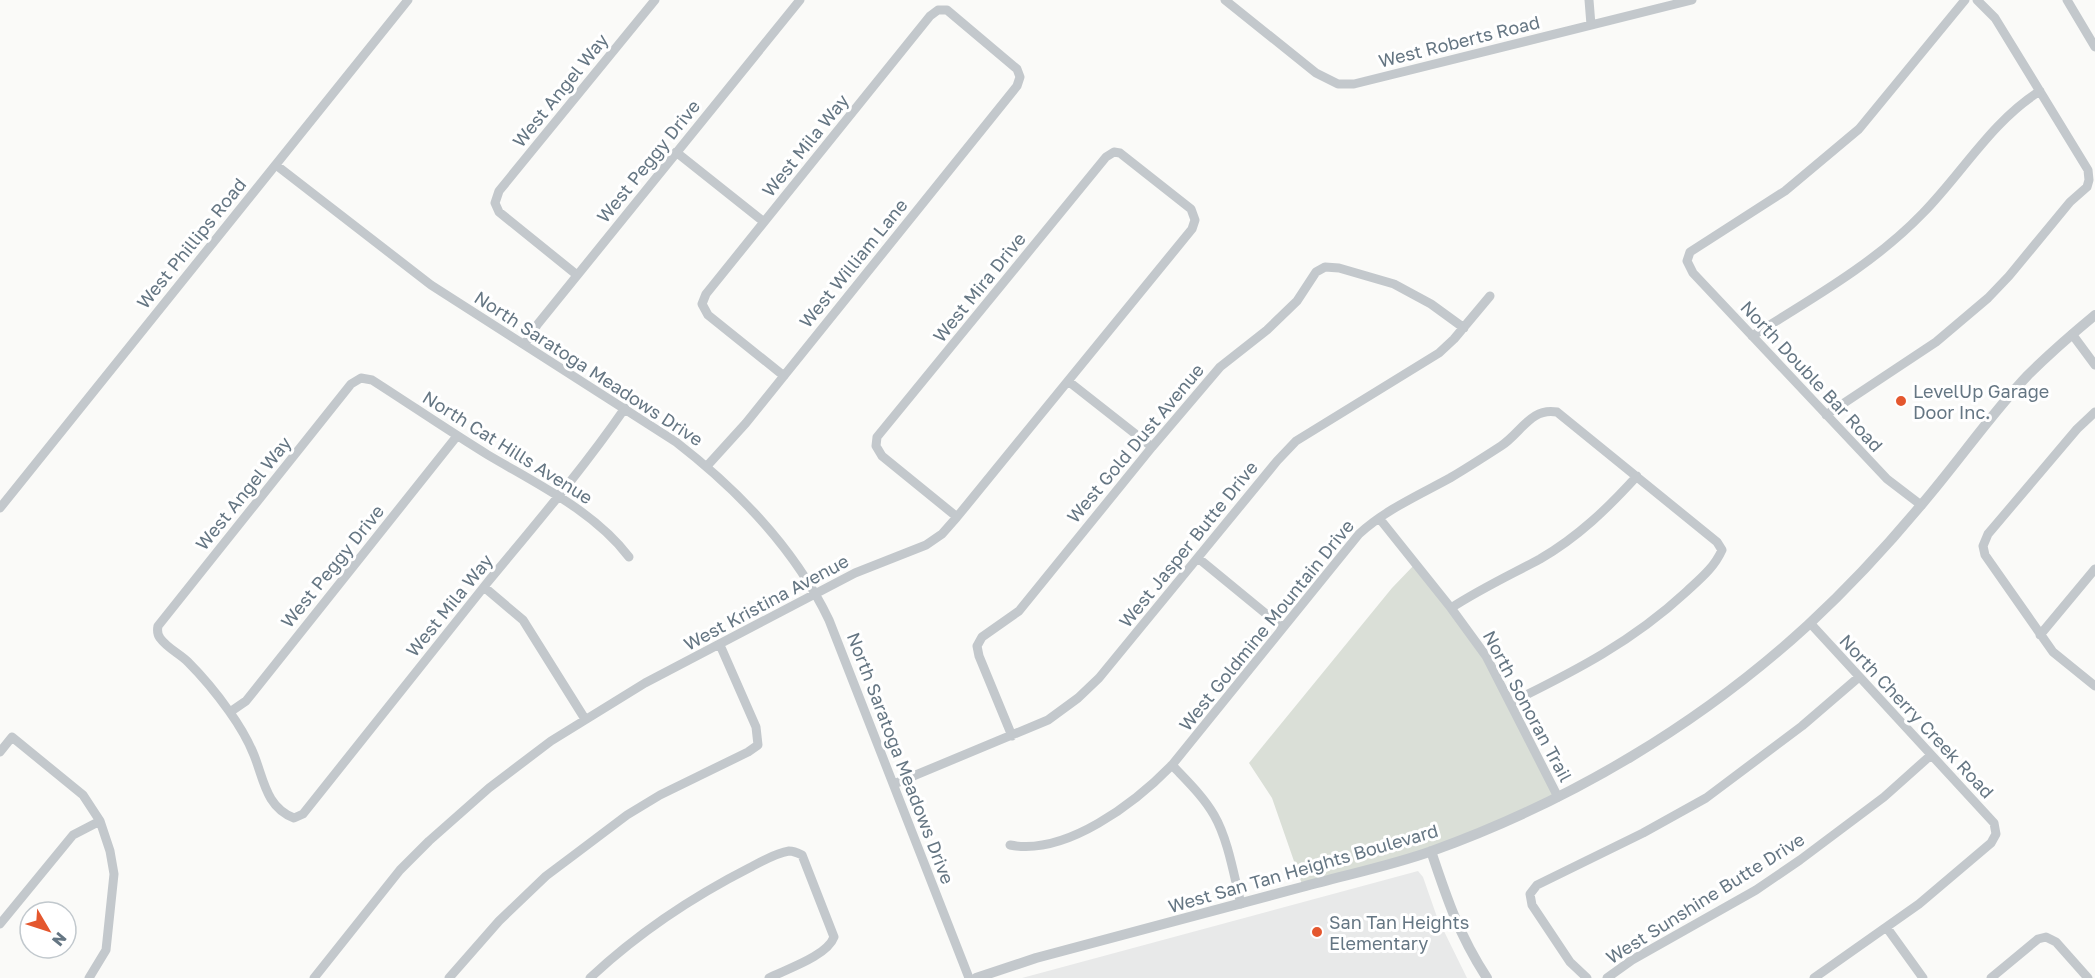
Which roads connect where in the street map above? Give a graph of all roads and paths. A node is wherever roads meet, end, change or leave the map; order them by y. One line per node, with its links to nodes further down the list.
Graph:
1 (408, 0): 15 (street, West Phillips Road)
2 (655, 0): 18 (street, West Angel Way)
3 (800, 0): 14 (street, West Peggy Drive)
4 (1225, 0): 11 (street, West Roberts Road)
5 (1589, 0): 11 (street)
6 (1692, 0): 11 (street, West Roberts Road)
7 (1965, 0): 23 (street, North Double Bar Road)
8 (1977, 0): 13 (street)
9 (2067, 0): 12 (street)
10 (938, 10): 17 (street, West Mila Way); 26 (street, West William Lane)
11 (1591, 25)
12 (2095, 47)
13 (2040, 91): 23 (street); 31 (street)
14 (676, 152): 17 (street); 18 (street, West Peggy Drive)
15 (276, 165): 24 (street, North Saratoga Meadows Drive); 36 (street, West Phillips Road)
16 (1195, 220): 28 (street, West Kristina Avenue); 40 (street, West Mira Drive)
17 (764, 222): 26 (street, West Mila Way)
18 (577, 275): 24 (street, West Peggy Drive)
19 (1490, 296): 21 (street, West Jasper Butte Drive)
20 (2095, 315): 22 (street, West San Tan Heights Boulevard)
21 (1464, 328): 33 (street, West Gold Dust Avenue); 43 (street, West Jasper Butte Drive)
22 (2072, 334): 25 (street); 38 (street, West San Tan Heights Boulevard)
23 (1752, 336): 31 (street, North Double Bar Road)
24 (525, 344): 29 (street, North Saratoga Meadows Drive)
25 (2095, 366)
26 (784, 376): 34 (street, West William Lane)
27 (361, 378): 32 (street, North Cat Hills Avenue); 55 (street, West Angel Way)
28 (1068, 381): 33 (street); 40 (street, West Kristina Avenue)
29 (625, 408): 34 (street, North Saratoga Meadows Drive); 37 (street, West Mila Way)
30 (2095, 412): 50 (street)
31 (1826, 415): 38 (street, North Double Bar Road)
32 (457, 436): 37 (street, North Cat Hills Avenue); 55 (street, West Peggy Drive)
33 (1152, 447): 57 (street, West Gold Dust Avenue)
34 (707, 466): 46 (street, North Saratoga Meadows Drive)
35 (1637, 476): 41 (street, West Goldmine Mountain Drive); 47 (street); 54 (street)
36 (4, 496): 39 (street, West Phillips Road)
37 (557, 497): 42 (street, North Cat Hills Avenue); 45 (street, West Mila Way)
38 (1921, 506): 48 (street, West San Tan Heights Boulevard)
39 (0, 508)
40 (957, 517): 46 (street, West Kristina Avenue)
41 (1379, 518): 47 (street, North Sonoran Trail); 49 (street, West Goldmine Mountain Drive)
42 (629, 556)
43 (1198, 558): 49 (street); 57 (street, West Jasper Butte Drive)
44 (2095, 569): 50 (street)
45 (484, 587): 55 (street, West Mila Way); 56 (street)
46 (816, 594): 51 (street, West Kristina Avenue); 61 (street, North Saratoga Meadows Drive)
47 (1452, 608): 54 (street, North Sonoran Trail)
48 (1810, 623): 52 (street, North Cherry Creek Road); 62 (street, West San Tan Heights Boulevard)
49 (1282, 627): 60 (street, West Goldmine Mountain Drive)
50 (2040, 635): 53 (street)
51 (720, 645): 56 (street, West Kristina Avenue); 71 (street)
52 (1859, 677): 59 (street, North Cherry Creek Road); 77 (street)
53 (2095, 686)
54 (1510, 703): 62 (street, North Sonoran Trail)
55 (230, 712)
56 (585, 719): 70 (street, West Kristina Avenue)
57 (1012, 736): 61 (street, West Jasper Butte Drive)
58 (0, 752): 63 (street)
59 (1931, 755): 68 (street, North Cherry Creek Road); 78 (street, West Sunshine Butte Drive)
60 (1172, 765): 64 (street, West Goldmine Mountain Drive); 66 (street)
61 (894, 784): 74 (street, North Saratoga Meadows Drive)
62 (1558, 797): 65 (street, West San Tan Heights Boulevard)
63 (100, 821): 67 (street); 69 (street)
64 (1010, 845)
65 (1431, 851): 66 (street, West San Tan Heights Boulevard); 76 (street)
66 (1241, 904): 75 (street, West San Tan Heights Boulevard)
67 (0, 924)
68 (1887, 928): 79 (street); 80 (street)
69 (89, 978)
70 (314, 978)
71 (449, 978)
72 (590, 978): 73 (street)
73 (769, 978)
74 (969, 978)
75 (975, 978)
76 (1487, 978)
77 (1587, 978)
78 (1607, 978)
79 (1814, 978)
80 (1923, 978)
81 (1991, 978): 82 (street)
82 (2088, 978)

